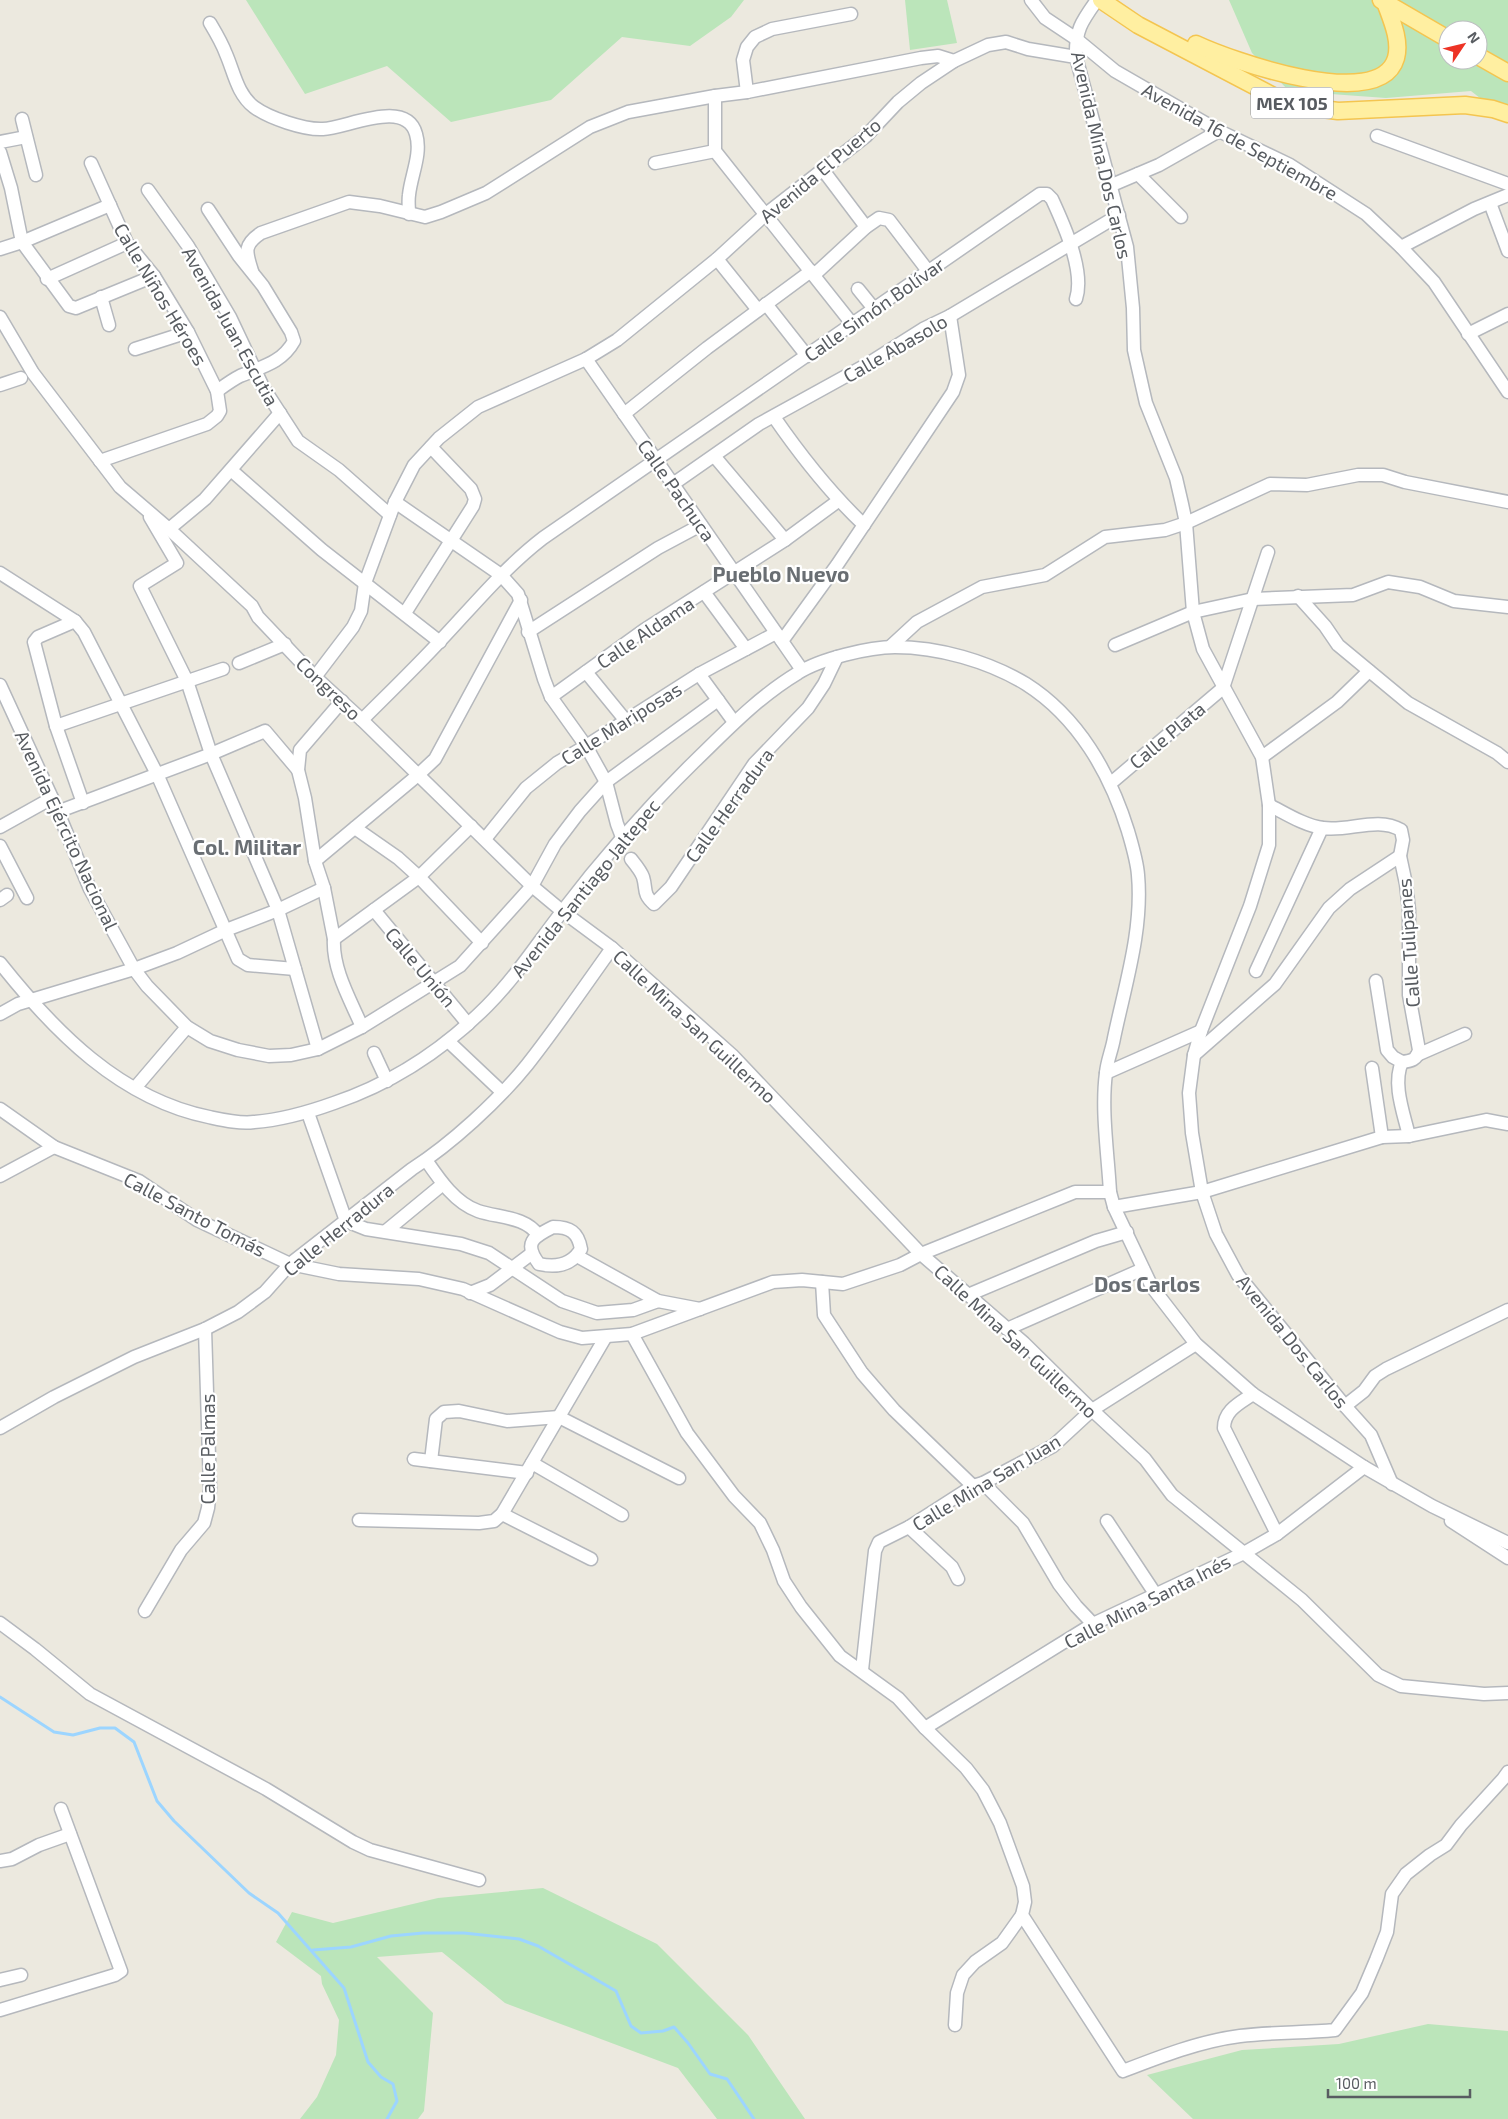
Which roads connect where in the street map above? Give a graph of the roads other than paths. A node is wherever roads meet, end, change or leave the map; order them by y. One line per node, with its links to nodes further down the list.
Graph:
1 (1031, 0): 9 (street, Avenida Mina Dos Carlos)
2 (1097, 0): 9 (street, Avenida Mina Dos Carlos)
3 (1100, 0): 7 (main road, MEX 105)
4 (1383, 1): 7 (main road); 8 (main road)
5 (851, 14): 14 (street)
6 (210, 23): 36 (street)
7 (1138, 25): 16 (main road, MEX 105)
8 (1438, 33)
9 (1076, 38): 10 (street, Avenida Mina Dos Carlos); 18 (street, Avenida 16 de Septiembre)
10 (1076, 57): 11 (street, Avenida El Puerto); 30 (street, Avenida Mina Dos Carlos)
11 (954, 61): 14 (street); 26 (street, Avenida El Puerto)
12 (1488, 62): 13 (main road)
13 (1508, 74)
14 (747, 92): 15 (street)
15 (715, 96): 22 (street); 36 (street)
16 (1508, 114)
17 (22, 119): 20 (street)
18 (1219, 131): 27 (street); 44 (street, Avenida 16 de Septiembre)
19 (1377, 136): 29 (street)
20 (26, 137): 21 (street); 28 (street)
21 (0, 142)
22 (715, 151): 25 (street); 37 (street)
23 (0, 152): 41 (street)
24 (91, 163): 34 (street, Calle Niños Héroes)
25 (656, 163)
26 (823, 170): 37 (street, Avenida El Puerto); 40 (street)
27 (1138, 174): 30 (street); 39 (street)
28 (36, 175)
29 (1508, 184)
30 (1112, 185): 38 (street, Avenida Mina Dos Carlos)
31 (148, 190): 68 (street, Avenida Juan Escutia)
32 (1508, 195): 33 (street)
33 (1490, 203): 44 (street); 46 (street)
34 (110, 205): 41 (street); 42 (street, Calle Niños Héroes)
35 (208, 209): 48 (street)
36 (409, 214): 48 (street)
37 (766, 214): 47 (street, Avenida El Puerto); 50 (street)
38 (1119, 215): 43 (street, Calle Abasolo); 87 (street, Avenida Mina Dos Carlos)
39 (1180, 217)
40 (866, 227): 49 (street); 50 (street)
41 (22, 242): 45 (street); 52 (street)
42 (127, 243): 51 (street, Calle Niños Héroes); 52 (street)
43 (1072, 243): 49 (street, Calle Simón Bolívar); 55 (street); 59 (street, Calle Abasolo)
44 (1401, 247): 64 (street, Avenida 16 de Septiembre)
45 (0, 249)
46 (1508, 251)
47 (717, 259): 56 (street); 67 (street, Avenida El Puerto)
48 (252, 271): 68 (street)
49 (928, 271): 57 (street, Calle Simón Bolívar)
50 (812, 273): 56 (street); 62 (street)
51 (154, 276): 54 (street); 63 (street, Calle Niños Héroes)
52 (47, 279): 54 (street)
53 (858, 289): 57 (street)
54 (101, 297): 61 (street)
55 (1076, 299)
56 (762, 306): 66 (street); 74 (street)
57 (875, 310): 62 (street, Calle Simón Bolívar)
58 (1508, 314): 64 (street)
59 (950, 316): 75 (street, Calle Abasolo); 89 (street)
60 (0, 317): 79 (street, Congreso)
61 (109, 325)
62 (854, 325): 66 (street, Calle Simón Bolívar)
63 (188, 332): 65 (street); 71 (street, Calle Niños Héroes)
64 (1468, 334): 72 (street, Avenida 16 de Septiembre)
65 (135, 349)
66 (807, 356): 78 (street, Calle Simón Bolívar)
67 (586, 359): 74 (street, Calle Pachuca); 76 (street, Avenida El Puerto)
68 (257, 371): 71 (street); 73 (street, Avenida Juan Escutia)
69 (20, 378): 70 (street)
70 (0, 385)
71 (217, 391): 79 (street, Calle Niños Héroes)
72 (1508, 392)
73 (280, 413): 80 (street); 86 (street, Avenida Juan Escutia)
74 (624, 414): 78 (street, Calle Pachuca)
75 (774, 416): 77 (street, Calle Abasolo); 82 (street)
76 (431, 447): 83 (street, Avenida El Puerto); 92 (street)
77 (715, 457): 81 (street, Calle Abasolo); 91 (street)
78 (655, 459): 81 (street, Calle Pachuca); 96 (street, Calle Simón Bolívar)
79 (100, 461): 85 (street, Congreso)
80 (231, 470): 90 (street); 97 (street)
81 (673, 484): 88 (street, Calle Pachuca)
82 (838, 501): 89 (street); 91 (street, Calle Aldama)
83 (395, 502): 86 (street, Avenida El Puerto); 92 (street)
84 (1508, 502): 87 (street)
85 (144, 508): 90 (street, Congreso); 123 (street)
86 (390, 515): 97 (street, Avenida El Puerto)
87 (1186, 523): 104 (street, Avenida Mina Dos Carlos); 113 (street)
88 (701, 525): 95 (street, Calle Pachuca); 108 (street)
89 (864, 525): 109 (street)
90 (169, 529): 111 (street, Congreso)
91 (785, 540): 95 (street, Calle Aldama)
92 (450, 541): 96 (street); 105 (street)
93 (1268, 552): 100 (street)
94 (0, 573): 107 (street)
95 (735, 574): 98 (street, Calle Aldama); 109 (street, Calle Pachuca)
96 (501, 575): 101 (street); 110 (street, Calle Simón Bolívar)
97 (365, 583): 105 (street); 122 (street, Avenida El Puerto)
98 (704, 592): 114 (street); 120 (street, Calle Aldama)
99 (1298, 596): 100 (street); 102 (street); 119 (street)
100 (1252, 598): 104 (street); 125 (street)
101 (521, 600): 108 (street); 140 (street)
102 (1490, 605): 103 (street); 106 (street)
103 (1508, 607)
104 (1193, 612): 112 (street); 125 (street, Avenida Mina Dos Carlos)
105 (405, 614): 110 (street)
106 (1508, 614)
107 (75, 621): 129 (street); 133 (street)
108 (528, 632): 126 (street)
109 (779, 637): 114 (street, Calle Mariposas); 118 (street, Calle Pachuca)
110 (440, 642): 130 (street, Calle Simón Bolívar)
111 (285, 644): 116 (street); 122 (street, Congreso)
112 (1115, 645)
113 (891, 646): 115 (street, Avenida Santiago Jaltepec); 142 (street, Avenida Santiago Jaltepec)
114 (746, 649): 121 (street, Calle Mariposas)
115 (837, 657): 118 (street, Avenida Santiago Jaltepec); 155 (street, Calle Herradura)
116 (239, 663)
117 (223, 668): 123 (street)
118 (802, 670): 132 (street, Avenida Santiago Jaltepec)
119 (1369, 671): 136 (street); 137 (street)
120 (586, 672): 126 (street, Calle Aldama); 131 (street)
121 (699, 674): 127 (street); 131 (street, Calle Mariposas)
122 (315, 677): 128 (street, Congreso)
123 (187, 681): 129 (street); 135 (street)
124 (0, 685): 143 (street, Avenida Ejército Nacional)
125 (1224, 688): 136 (street, Avenida Mina Dos Carlos); 142 (street, Calle Plata)
126 (552, 697): 134 (street)
127 (718, 700): 132 (street); 141 (street, Avenida Ejército Nacional)
128 (342, 701): 130 (street, Congreso); 138 (street)
129 (122, 704): 133 (street); 139 (street)
130 (362, 720): 140 (street, Congreso)
131 (626, 721): 134 (street, Calle Mariposas)
132 (734, 722): 151 (street, Avenida Santiago Jaltepec)
133 (56, 726): 144 (street)
134 (586, 746): 141 (street); 152 (street, Calle Mariposas)
135 (211, 754): 138 (street); 139 (street); 161 (street)
136 (1262, 757): 145 (street, Avenida Mina Dos Carlos)
137 (1508, 762)
138 (298, 770): 156 (street)
139 (157, 774): 144 (street); 164 (street)
140 (418, 775): 147 (street, Congreso); 149 (street)
141 (606, 782): 151 (street); 158 (street, Avenida Ejército Nacional)
142 (1111, 783): 188 (street, Avenida Santiago Jaltepec)
143 (52, 798): 146 (street, Avenida Ejército Nacional); 148 (street)
144 (83, 803): 146 (street)
145 (1269, 805): 150 (street); 179 (street, Avenida Mina Dos Carlos)
146 (58, 812): 169 (street, Avenida Ejército Nacional)
147 (471, 826): 152 (street, Congreso); 157 (street)
148 (0, 827)
149 (355, 828): 156 (street); 157 (street)
150 (1322, 828): 154 (street); 171 (street)
151 (622, 836): 163 (street, Avenida Santiago Jaltepec)
152 (485, 839): 158 (street, Congreso)
153 (0, 846): 160 (street)
154 (1400, 856): 184 (street); 185 (street, Calle Tulipanes)
155 (631, 859)
156 (315, 861): 159 (street)
157 (419, 877): 162 (street); 166 (street)
158 (532, 886): 163 (street, Congreso); 166 (street, Avenida Ejército Nacional)
159 (324, 888): 161 (street); 165 (street)
160 (27, 898)
161 (278, 910): 164 (street); 170 (street)
162 (374, 910): 165 (street); 173 (street, Calle Unión)
163 (562, 911): 167 (street, Calle Mina San Guillermo); 176 (street, Avenida Santiago Jaltepec)
164 (226, 930): 169 (street); 170 (street)
165 (334, 940): 178 (street)
166 (482, 943): 173 (street, Avenida Ejército Nacional)
167 (612, 948): 191 (street, Calle Herradura); 209 (street, Calle Mina San Guillermo)
168 (0, 963): 174 (street, Avenida Santiago Jaltepec)
169 (134, 969): 174 (street); 177 (street, Avenida Ejército Nacional)
170 (295, 969): 182 (street)
171 (1256, 971)
172 (1376, 981): 186 (street)
173 (434, 983): 176 (street, Calle Unión); 178 (street, Avenida Ejército Nacional)
174 (29, 1000): 175 (street); 190 (street, Avenida Santiago Jaltepec)
175 (0, 1014)
176 (468, 1024): 181 (street, Avenida Santiago Jaltepec)
177 (187, 1027): 182 (street, Avenida Ejército Nacional); 190 (street)
178 (362, 1027): 182 (street, Avenida Ejército Nacional)
179 (1201, 1031): 184 (street, Avenida Mina Dos Carlos); 188 (street)
180 (1465, 1034): 185 (street)
181 (448, 1041): 189 (street, Avenida Santiago Jaltepec); 191 (street)
182 (318, 1048)
183 (374, 1053): 189 (street)
184 (1194, 1055): 202 (street, Avenida Mina Dos Carlos)
185 (1418, 1056): 186 (street)
186 (1402, 1062): 196 (street)
187 (1372, 1068): 195 (street)
188 (1106, 1073): 201 (street, Avenida Santiago Jaltepec)
189 (387, 1081): 193 (street, Avenida Santiago Jaltepec)
190 (134, 1088): 193 (street, Avenida Santiago Jaltepec)
191 (502, 1092): 198 (street, Calle Herradura)
192 (0, 1109): 197 (street, Calle Santo Tomás)
193 (308, 1112): 204 (street)
194 (1508, 1124): 196 (street)
195 (1382, 1136): 196 (street); 202 (street)
196 (1409, 1136)
197 (54, 1147): 199 (street); 211 (street, Calle Santo Tomás)
198 (426, 1160): 200 (street); 204 (street, Calle Herradura)
199 (0, 1176)
200 (443, 1184): 205 (street); 207 (street)
201 (1110, 1192): 203 (street, Avenida Santiago Jaltepec); 209 (street, Calle Santo Tomás)
202 (1202, 1192): 203 (street); 226 (street, Avenida Dos Carlos)
203 (1114, 1207): 206 (street, Avenida Santiago Jaltepec)
204 (346, 1221): 205 (street); 211 (street, Calle Herradura)
205 (386, 1231): 212 (street)
206 (1127, 1232): 213 (street, Avenida Santiago Jaltepec); 216 (street)
207 (538, 1235): 208 (street); 210 (street)
208 (531, 1254): 210 (street); 212 (street)
209 (921, 1254): 214 (street, Calle Santo Tomás); 216 (street, Calle Mina San Guillermo)
210 (577, 1256): 217 (street)
211 (290, 1264): 215 (street, Calle Santo Tomás); 220 (street, Calle Herradura)
212 (510, 1269): 215 (street); 217 (street)
213 (1143, 1269): 221 (street); 224 (street, Avenida Santiago Jaltepec)
214 (822, 1282): 218 (street, Calle Santo Tomás); 236 (street)
215 (470, 1293): 223 (street, Calle Santo Tomás)
216 (968, 1295): 221 (street, Calle Mina San Guillermo)
217 (658, 1301): 218 (street)
218 (700, 1310): 222 (street, Calle Santo Tomás)
219 (1508, 1310): 226 (street)
220 (205, 1329): 229 (street, Calle Herradura); 250 (street, Calle Palmas)
221 (1007, 1329): 227 (street, Calle Mina San Guillermo)
222 (632, 1334): 223 (street, Calle Santo Tomás); 253 (street)
223 (605, 1338): 228 (street)
224 (1196, 1344): 225 (street, Avenida Santiago Jaltepec); 227 (street, Calle Mina San Juan)
225 (1253, 1394): 232 (street, Avenida Santiago Jaltepec); 243 (street)
226 (1345, 1406): 235 (street, Avenida Dos Carlos)
227 (1092, 1410): 236 (street, Calle Mina San Juan); 245 (street, Calle Mina San Guillermo)
228 (559, 1417): 231 (street); 233 (street); 234 (street)
229 (0, 1428)
230 (414, 1460): 231 (street)
231 (431, 1462): 233 (street)
232 (1364, 1467): 235 (street, Avenida Santiago Jaltepec); 243 (street, Calle Mina Santa Inés)
233 (530, 1468): 238 (street); 239 (street)
234 (679, 1478)
235 (1392, 1484): 237 (street, Avenida Santiago Jaltepec)
236 (978, 1485): 242 (street, Calle Mina San Juan); 252 (street)
237 (1432, 1506): 244 (street); 247 (street)
238 (502, 1514): 240 (street); 246 (street)
239 (622, 1515)
240 (359, 1520)
241 (1107, 1521): 249 (street)
242 (909, 1527): 248 (street); 253 (street, Calle Mina San Juan)
243 (1277, 1534): 245 (street, Calle Mina Santa Inés)
244 (1508, 1543)
245 (1244, 1553): 249 (street, Calle Mina Santa Inés); 254 (street, Calle Mina San Guillermo)
246 (591, 1558)
247 (1508, 1558)
248 (958, 1580)
249 (1156, 1595): 252 (street, Calle Mina Santa Inés)
250 (145, 1610)
251 (0, 1623): 260 (street)
252 (1093, 1624): 255 (street, Calle Mina Santa Inés)
253 (862, 1670): 255 (street)
254 (1508, 1693)
255 (925, 1728): 261 (street)
256 (1508, 1772): 261 (street)
257 (61, 1809): 258 (street)
258 (70, 1834): 259 (street); 264 (street)
259 (0, 1861)
260 (479, 1880)
261 (1022, 1915): 265 (street)
262 (21, 1975): 263 (street)
263 (0, 1980)
264 (0, 2010)
265 (955, 2025)

